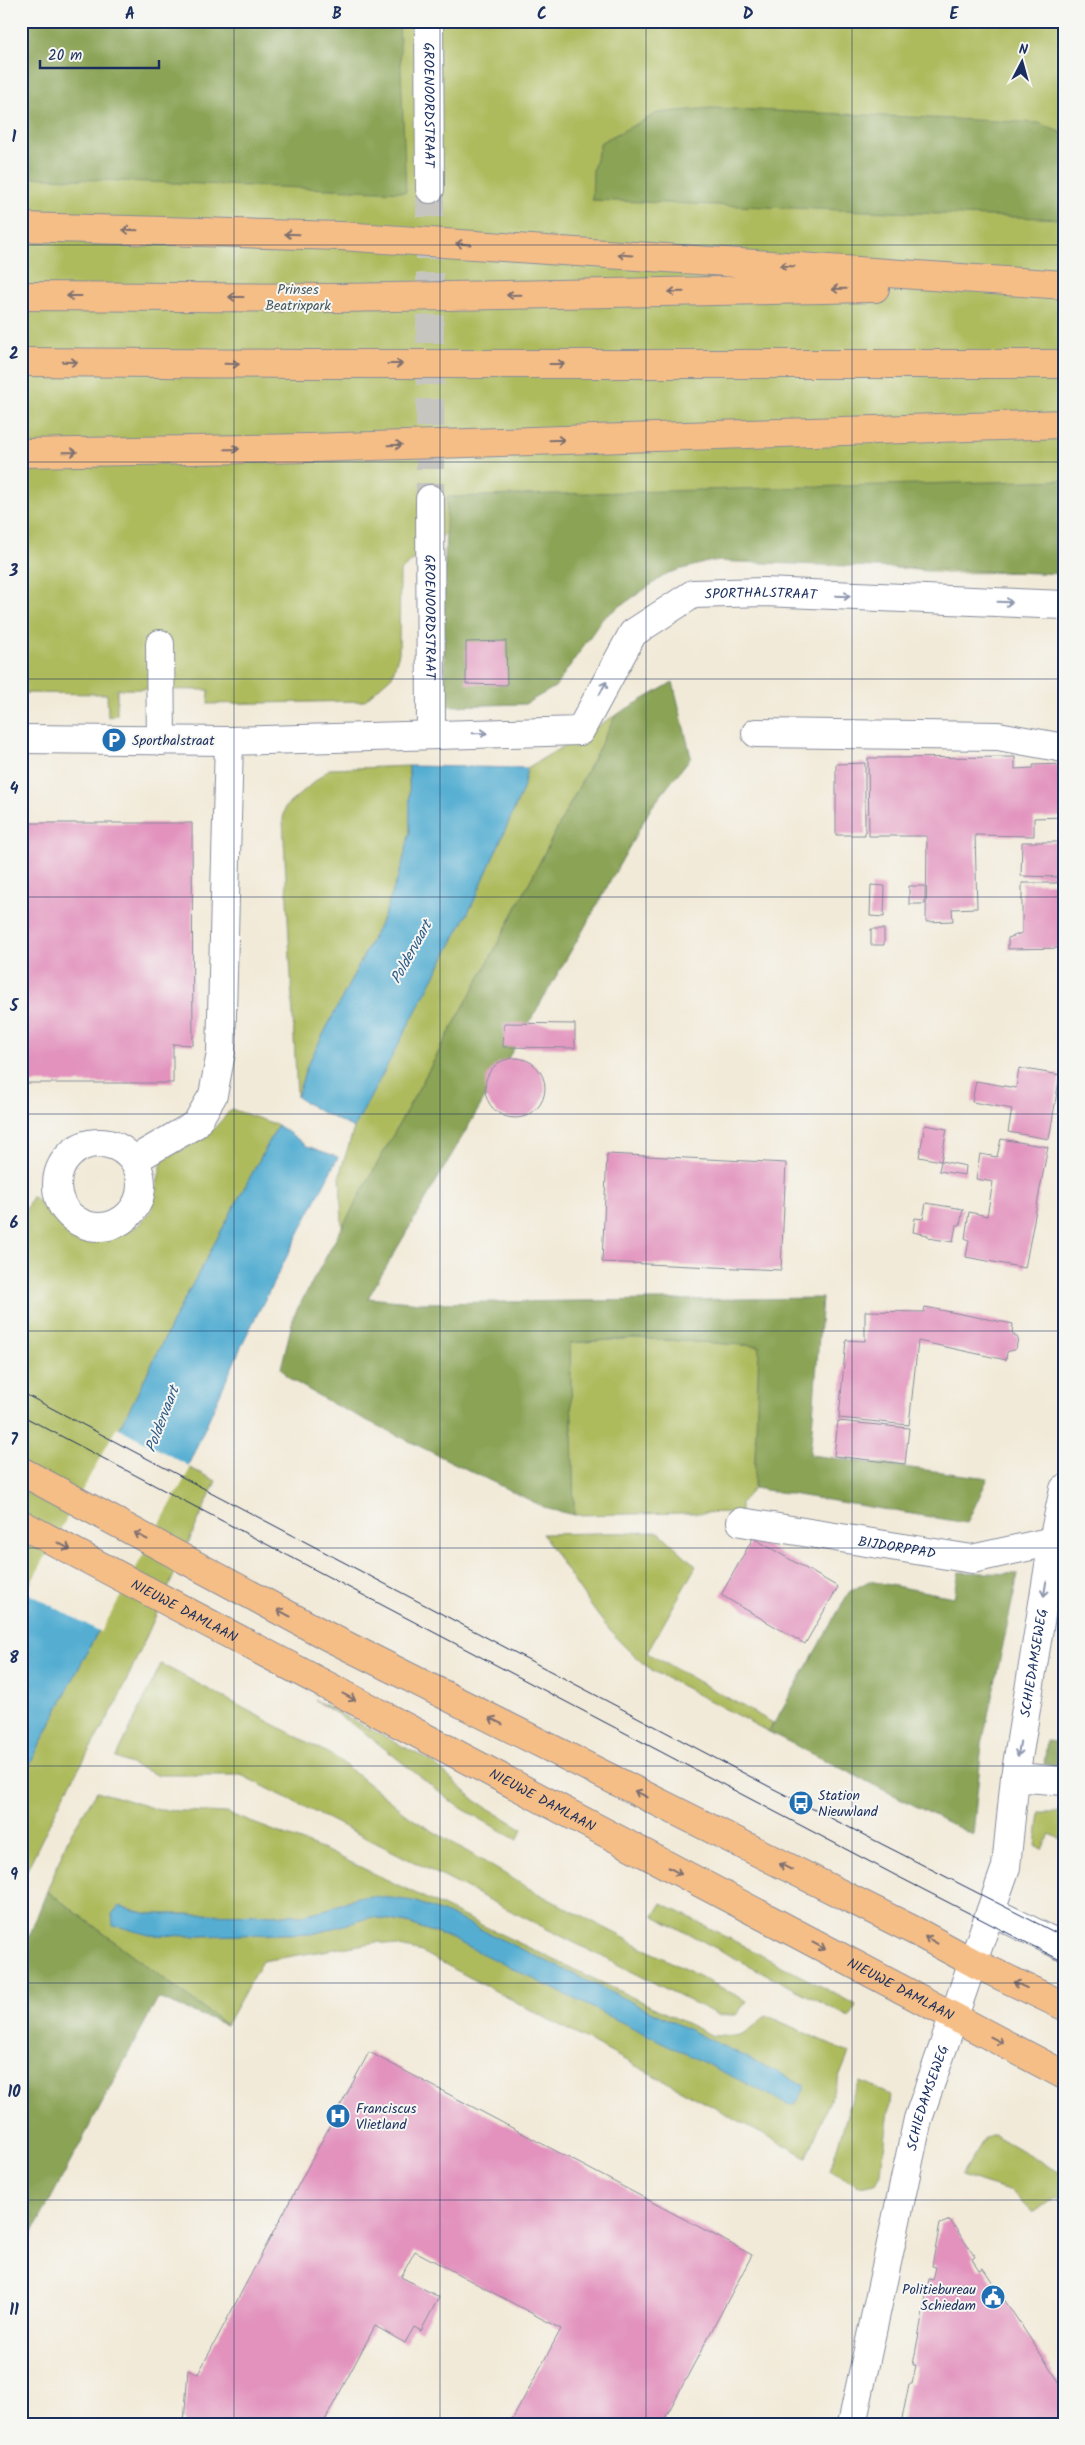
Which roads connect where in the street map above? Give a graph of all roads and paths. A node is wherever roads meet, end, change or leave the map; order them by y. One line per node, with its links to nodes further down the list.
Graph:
1 (429, 21): 2 (street, GROENOORDSTRAAT)
2 (430, 190)
3 (21, 227): 4 (main road, one-way to 3)
4 (1063, 285): 5 (main road, one-way to 5)
5 (21, 296)
6 (21, 362): 7 (main road, one-way to 7)
7 (1064, 364)
8 (1064, 424): 9 (main road, one-way to 8)
9 (21, 453)
10 (430, 499): 14 (street, GROENOORDSTRAAT)
11 (1064, 605): 14 (street, SPORTHALSTRAAT, one-way to 11)
12 (160, 644): 16 (street)
13 (756, 733): 18 (street)
14 (431, 734): 17 (street, SPORTHALSTRAAT)
15 (21, 739): 16 (street, SPORTHALSTRAAT)
16 (161, 740): 17 (street, SPORTHALSTRAAT)
17 (229, 741): 19 (street)
18 (1064, 748)
19 (134, 1160)
20 (21, 1471): 29 (main road, one-way to 20)
21 (1064, 1489): 24 (street, SCHIEDAMSEWEG)
22 (741, 1522): 24 (street, BIJDORPPAD)
23 (21, 1524): 31 (main road, NIEUWE DAMLAAN, one-way to 31)
24 (1058, 1541): 25 (street, SCHIEDAMSEWEG, one-way to 25)
25 (1015, 1777): 26 (street); 27 (street, SCHIEDAMSEWEG)
26 (1064, 1781)
27 (992, 1911): 28 (street); 29 (street, SCHIEDAMSEWEG)
28 (1064, 1947)
29 (974, 1963): 30 (main road, one-way to 29); 31 (street, SCHIEDAMSEWEG)
30 (1064, 2006)
31 (953, 2018): 32 (main road, NIEUWE DAMLAAN, one-way to 32); 33 (street, SCHIEDAMSEWEG)
32 (1064, 2075)
33 (852, 2424)

